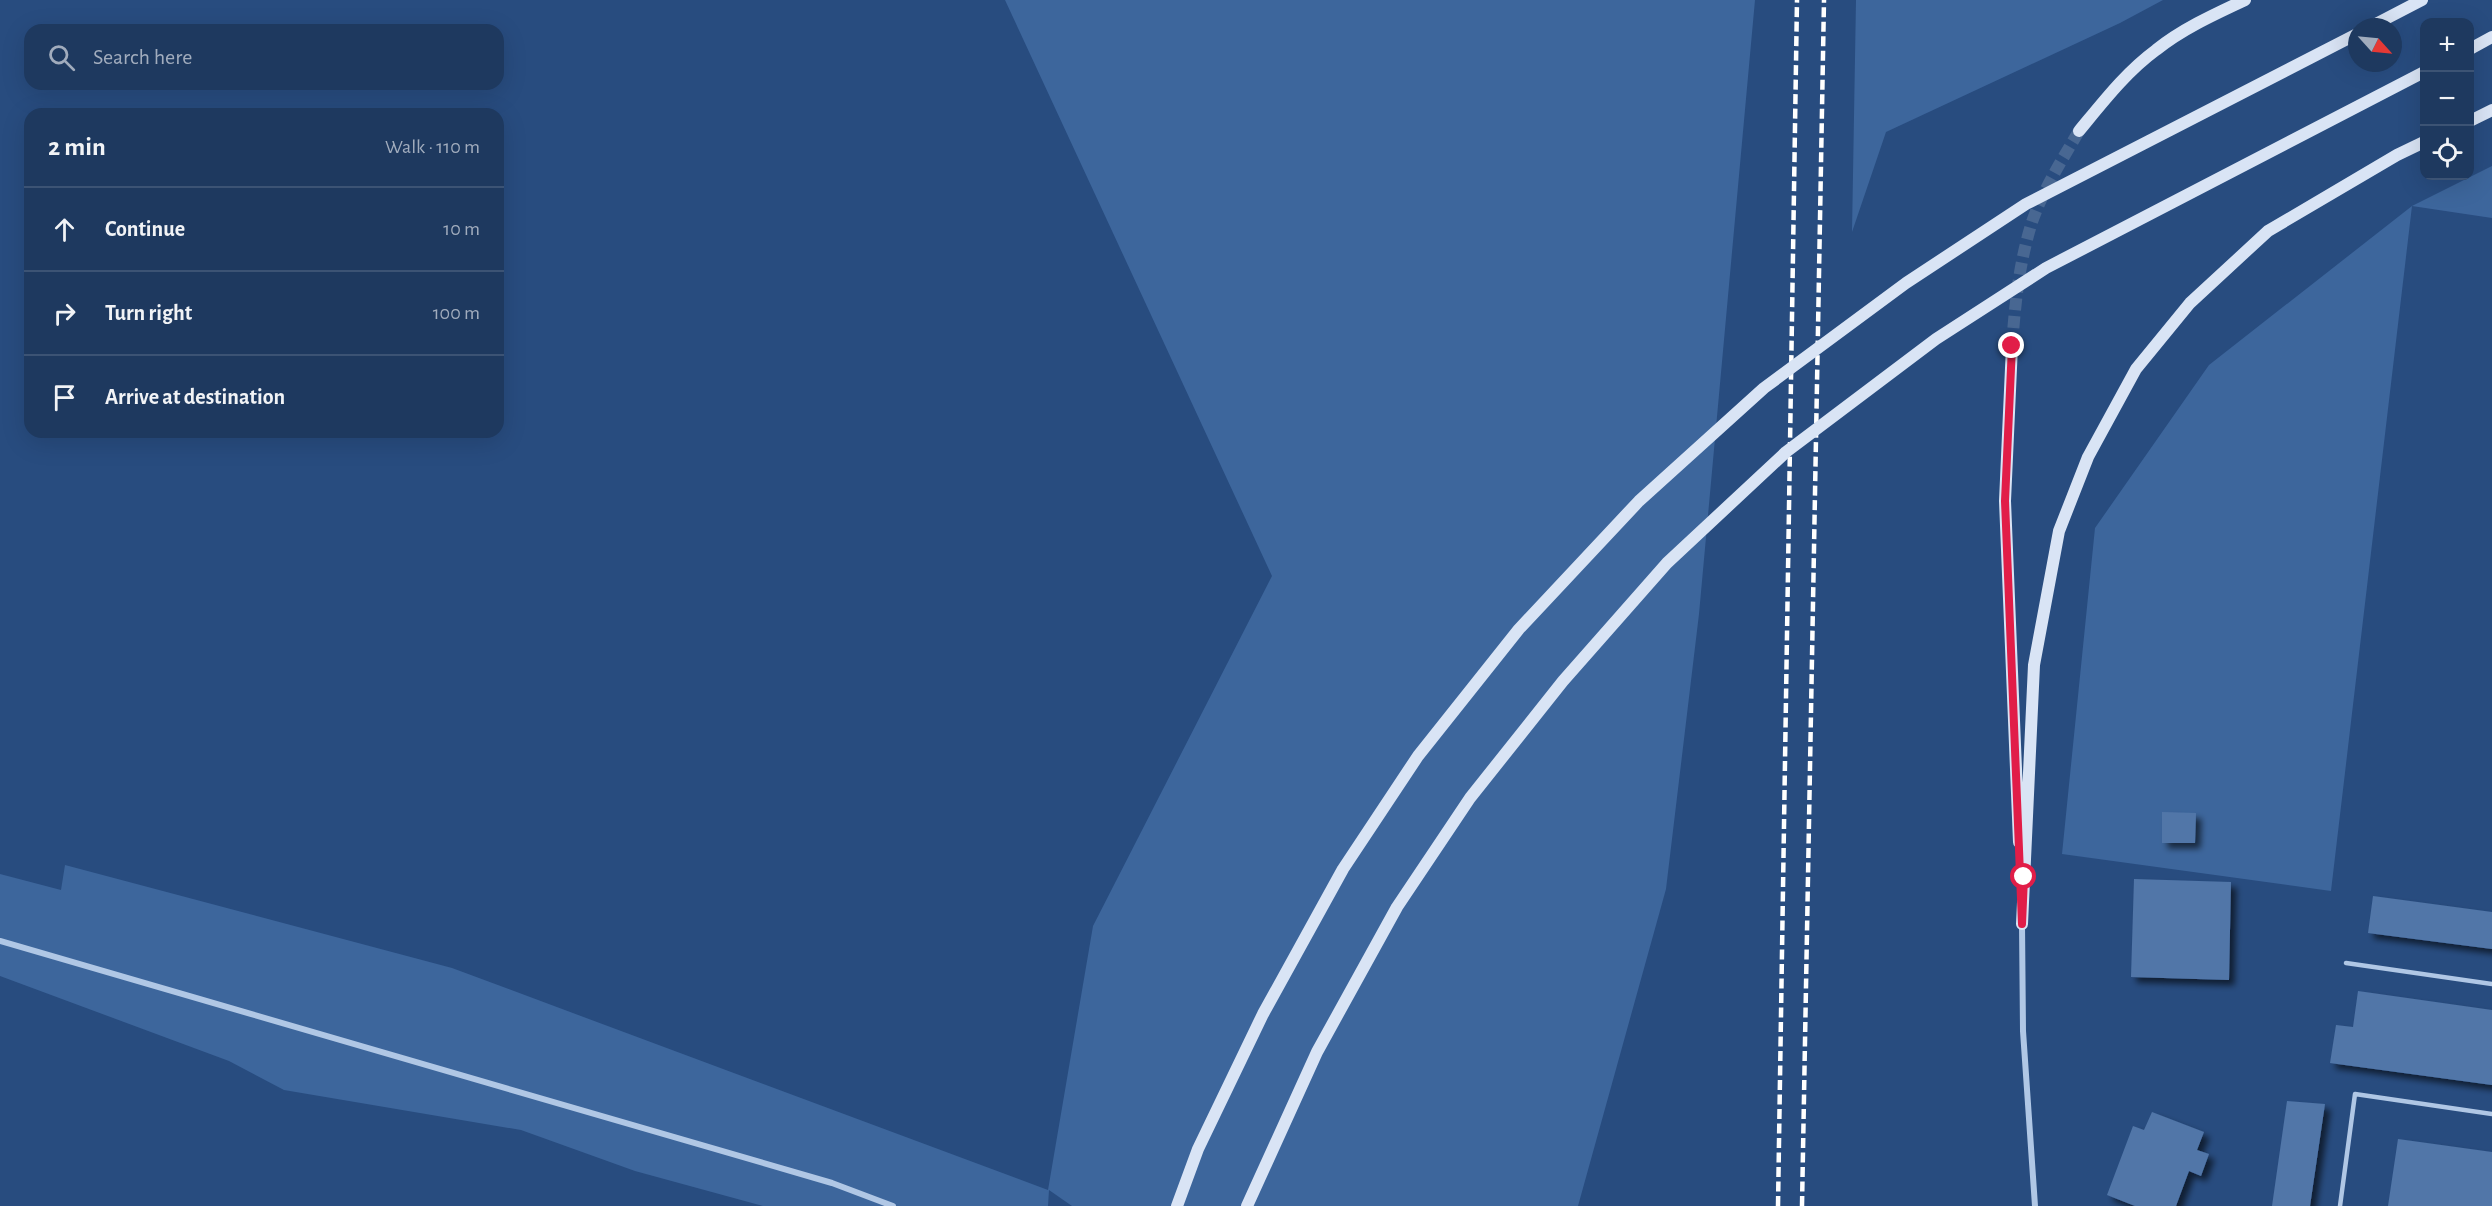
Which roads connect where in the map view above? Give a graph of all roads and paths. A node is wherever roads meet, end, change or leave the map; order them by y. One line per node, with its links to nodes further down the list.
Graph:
1 (2245, 0): 10 (main road)
2 (2422, 0): 3 (main road)
3 (2387, 18)
4 (2492, 37): 6 (main road)
5 (2348, 39): 19 (main road, bridge)
6 (2474, 46)
7 (2420, 74): 20 (main road, bridge)
8 (2492, 110): 9 (main road)
9 (2474, 119)
10 (2079, 130)
11 (2420, 144): 13 (main road)
12 (2012, 346): 13 (main road)
13 (2022, 924): 21 (street)
14 (0, 941): 18 (street)
15 (2346, 963): 16 (lane)
16 (2492, 984)
17 (2492, 1114): 22 (lane)
18 (893, 1206)
19 (1178, 1206)
20 (1247, 1206)
21 (2035, 1206)
22 (2340, 1206)

